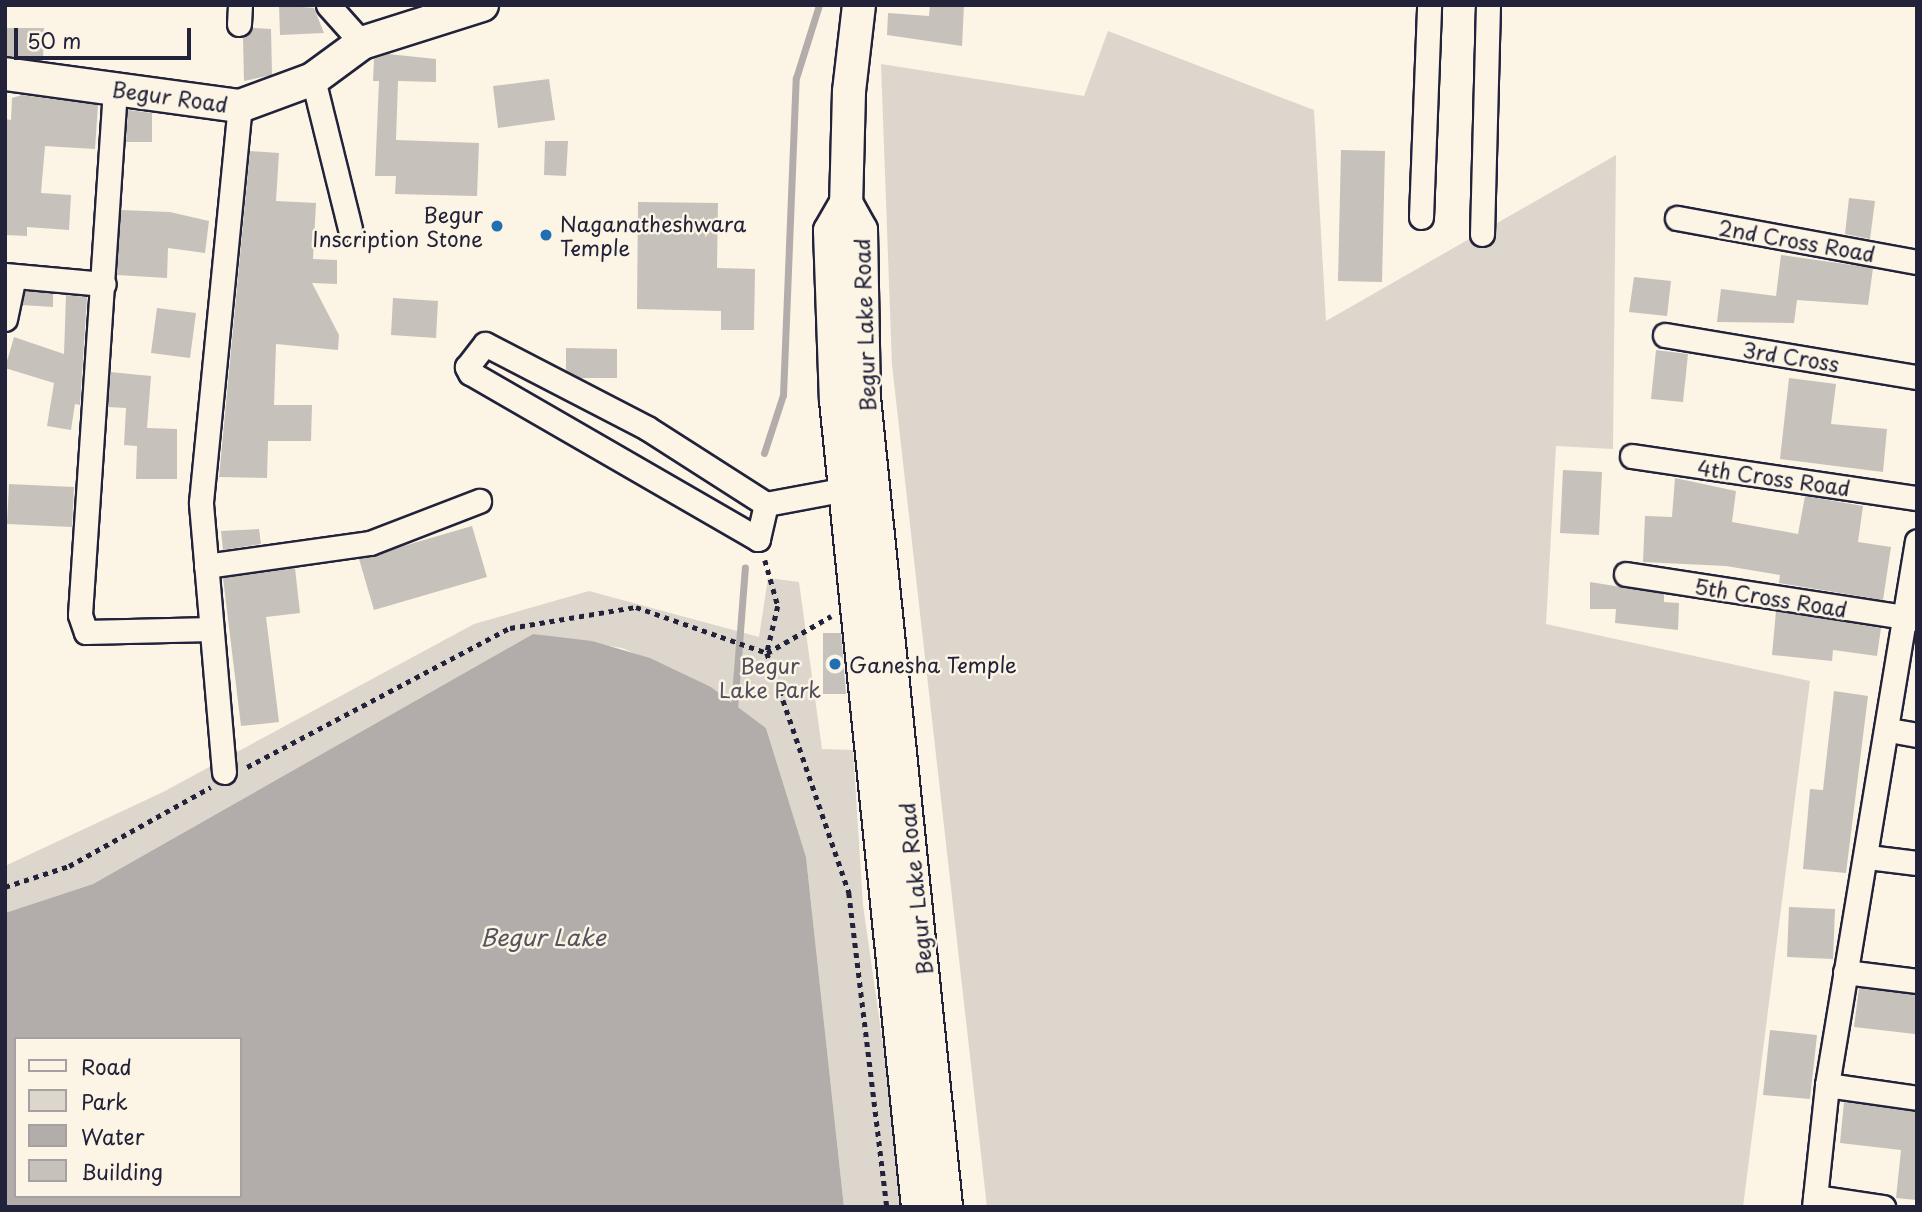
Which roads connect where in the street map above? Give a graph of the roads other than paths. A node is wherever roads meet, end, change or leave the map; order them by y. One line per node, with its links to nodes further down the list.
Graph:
1 (328, 5): 6 (street)
2 (859, 5): 11 (main road)
3 (1429, 5): 12 (street)
4 (1488, 5): 15 (street)
5 (478, 6): 6 (main road, Begur Road)
6 (362, 43): 8 (main road, Begur Road)
7 (5, 74): 9 (main road, Begur Road)
8 (313, 79): 10 (main road, Begur Road); 14 (street)
9 (115, 89): 10 (main road, Begur Road); 18 (street)
10 (240, 106): 29 (street)
11 (846, 203): 23 (main road, Begur Lake Road); 28 (main road, Begur Lake Road)
12 (1421, 217)
13 (1677, 218): 16 (street, 2nd Cross Road)
14 (350, 229)
15 (1482, 234)
16 (1917, 262)
17 (10, 275): 18 (street); 19 (street)
18 (104, 284): 32 (street)
19 (5, 318)
20 (1665, 335): 21 (street, 3rd Cross)
21 (1917, 377)
22 (1632, 456): 24 (street, 4th Cross Road)
23 (846, 489): 26 (street); 28 (main road, Begur Lake Road)
24 (1917, 498)
25 (479, 501): 29 (street)
26 (766, 505): 26 (street)
27 (1917, 541): 31 (street)
28 (869, 559): 40 (main road, Begur Lake Road); 40 (main road, Begur Lake Road)
29 (206, 566): 32 (street)
30 (1626, 574): 31 (street, 5th Cross Road)
31 (1910, 618): 33 (street)
32 (211, 629): 35 (street)
33 (1889, 730): 34 (street); 36 (street)
34 (1917, 735)
35 (225, 777)
36 (1868, 857): 37 (street); 38 (street)
37 (1917, 863)
38 (1845, 972): 39 (street); 41 (street)
39 (1917, 981)
40 (910, 985): 44 (main road, Begur Lake Road); 45 (main road, Begur Lake Road)
41 (1827, 1085): 42 (street); 43 (street)
42 (1917, 1098)
43 (1814, 1202): 46 (street)
44 (919, 1207)
45 (946, 1207)
46 (1884, 1207)

